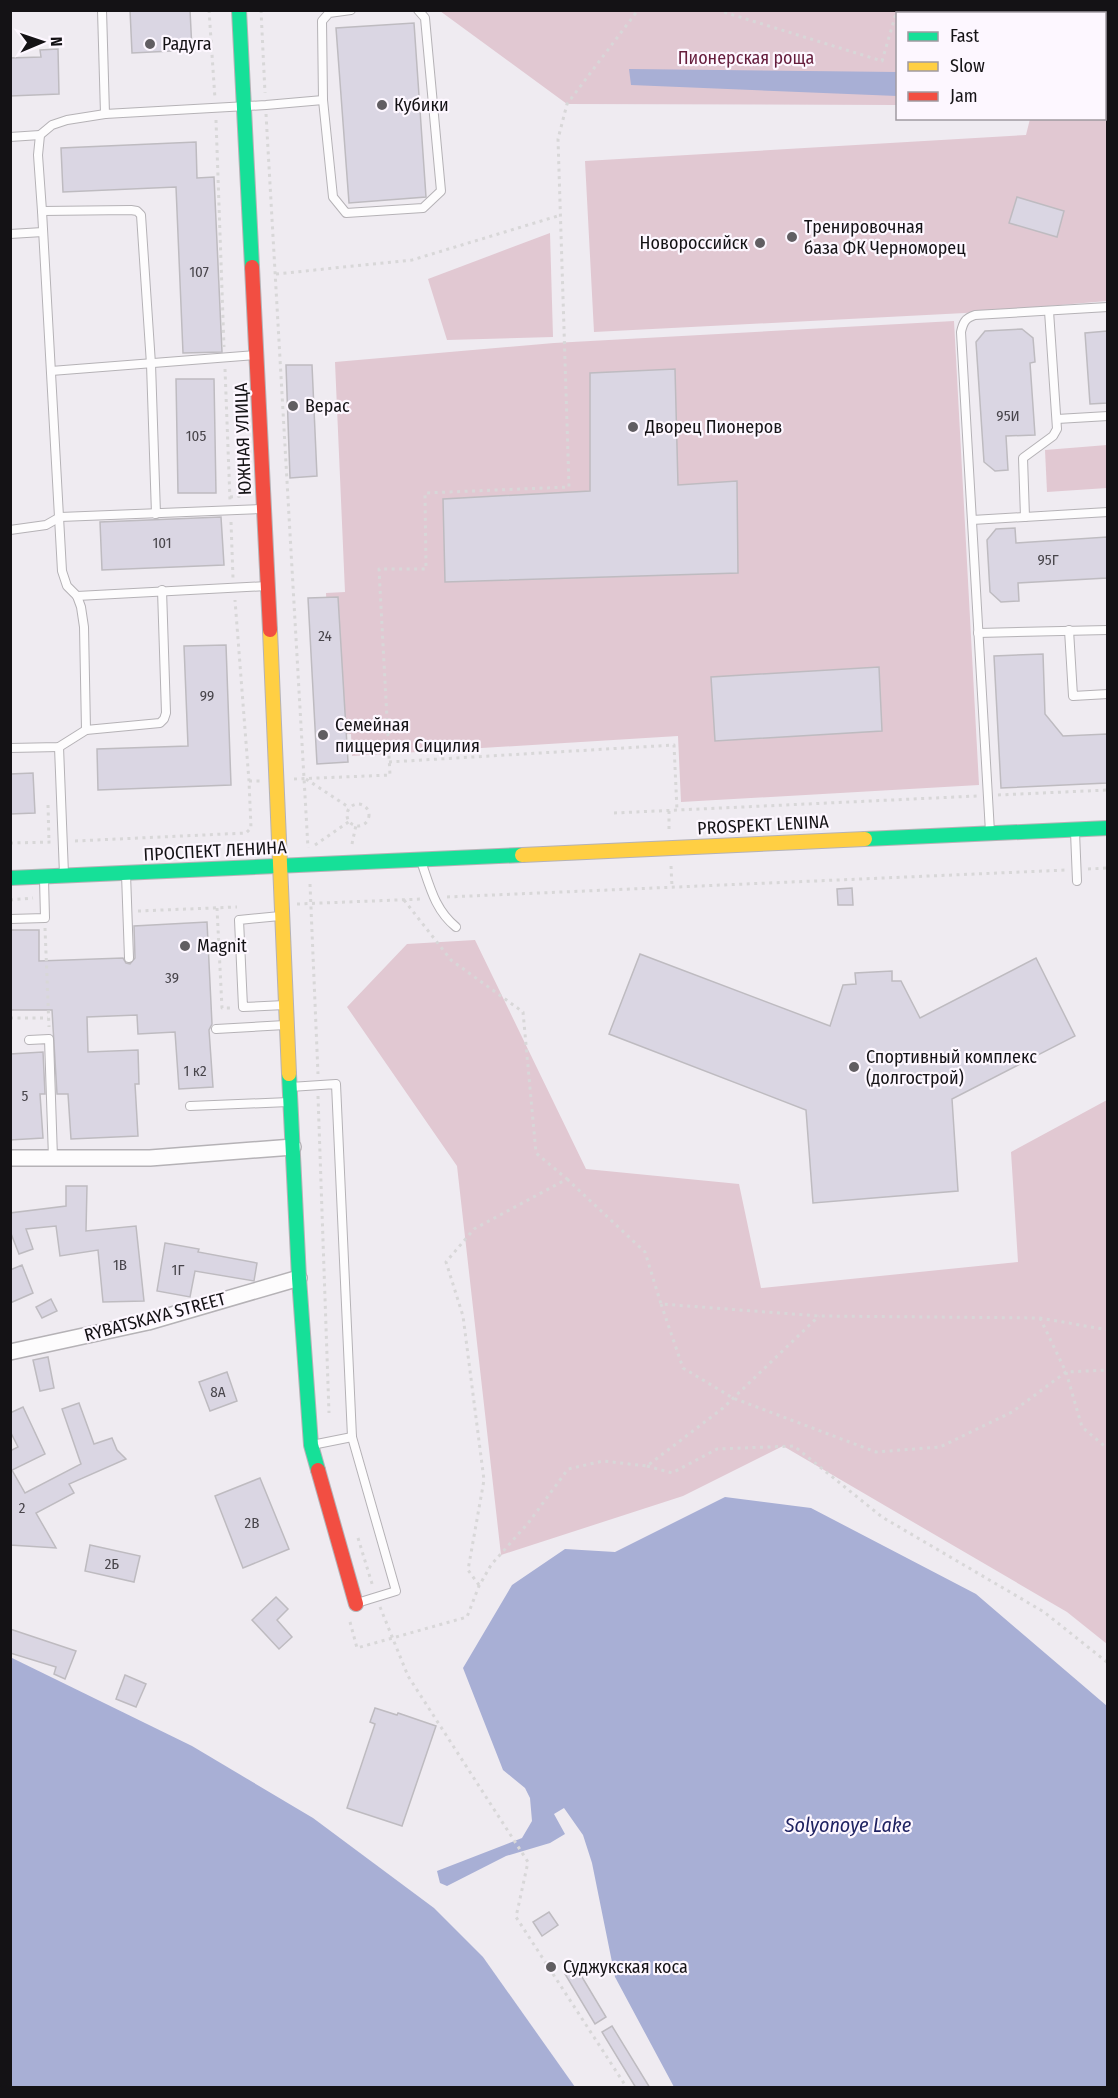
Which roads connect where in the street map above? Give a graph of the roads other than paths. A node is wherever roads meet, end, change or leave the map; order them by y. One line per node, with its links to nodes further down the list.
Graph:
1 (102, 10): 7 (lane)
2 (239, 10): 6 (street, ЮЖНАЯ УЛИЦА)
3 (351, 10): 5 (lane)
4 (418, 10): 5 (lane)
5 (323, 100): 6 (lane)
6 (243, 106): 7 (lane); 15 (street, ЮЖНАЯ УЛИЦА)
7 (105, 114): 8 (lane)
8 (40, 135): 9 (lane); 10 (lane)
9 (10, 137)
10 (42, 211): 11 (lane); 16 (lane)
11 (43, 232): 12 (lane); 17 (lane)
12 (10, 234)
13 (1107, 307): 14 (lane)
14 (1049, 310): 19 (lane); 25 (lane)
15 (257, 354): 16 (lane); 20 (street, ЮЖНАЯ УЛИЦА)
16 (151, 364): 17 (lane); 22 (lane)
17 (51, 371): 23 (lane)
18 (1107, 416): 19 (lane)
19 (1057, 419): 24 (lane)
20 (264, 509): 22 (lane); 27 (street, ЮЖНАЯ УЛИЦА)
21 (1107, 512): 24 (lane)
22 (156, 514): 23 (lane)
23 (60, 517): 26 (lane); 29 (lane)
24 (1025, 517): 25 (lane)
25 (972, 520): 32 (lane)
26 (10, 530)
27 (267, 586): 28 (lane); 41 (street, ЮЖНАЯ УЛИЦА)
28 (162, 590): 29 (lane); 34 (lane)
29 (77, 596): 34 (lane)
30 (1069, 630): 31 (lane); 32 (lane); 33 (lane)
31 (1107, 630)
32 (978, 633): 39 (lane)
33 (1107, 694)
34 (86, 730): 35 (lane)
35 (59, 747): 36 (lane); 43 (lane)
36 (10, 748)
37 (1107, 828): 38 (street, PROSPEKT LENINA)
38 (1075, 829): 39 (street, PROSPEKT LENINA); 46 (lane)
39 (990, 833): 40 (street, PROSPEKT LENINA)
40 (421, 860): 41 (street, ПРОСПЕКТ ЛЕНИНА); 49 (lane)
41 (280, 866): 42 (street, ПРОСПЕКТ ЛЕНИНА); 47 (street, ЮЖНАЯ УЛИЦА)
42 (125, 873): 43 (street, ПРОСПЕКТ ЛЕНИНА); 50 (lane)
43 (64, 876): 44 (street, ПРОСПЕКТ ЛЕНИНА)
44 (44, 877): 45 (street, ПРОСПЕКТ ЛЕНИНА); 48 (lane)
45 (10, 878)
46 (1077, 881)
47 (282, 916): 51 (street, ЮЖНАЯ УЛИЦА); 51 (lane)
48 (10, 919)
49 (456, 927)
50 (129, 958)
51 (286, 1005): 52 (street, ЮЖНАЯ УЛИЦА)
52 (287, 1025): 53 (lane); 55 (street, ЮЖНАЯ УЛИЦА)
53 (216, 1029)
54 (29, 1040): 60 (lane)
55 (290, 1087): 56 (street, ЮЖНАЯ УЛИЦА); 63 (lane)
56 (290, 1102): 57 (lane); 58 (street, ЮЖНАЯ УЛИЦА)
57 (190, 1106)
58 (293, 1148): 60 (street); 61 (street, ЮЖНАЯ УЛИЦА)
59 (10, 1158): 60 (street)
60 (52, 1158)
61 (299, 1278): 62 (street, RYBATSKAYA STREET); 64 (street, ЮЖНАЯ УЛИЦА)
62 (10, 1352)
63 (352, 1437): 64 (lane); 65 (lane)
64 (311, 1445): 65 (street, ЮЖНАЯ УЛИЦА)
65 (356, 1604)

